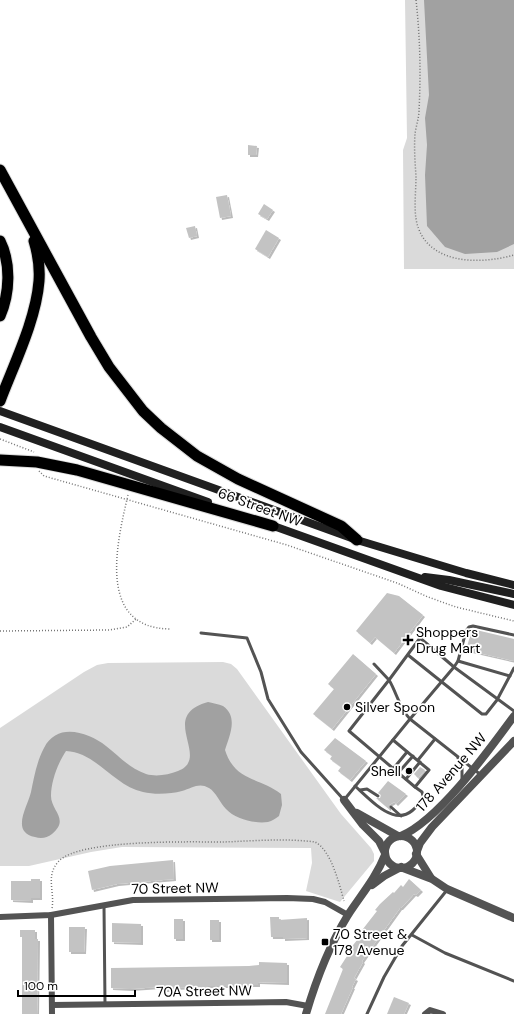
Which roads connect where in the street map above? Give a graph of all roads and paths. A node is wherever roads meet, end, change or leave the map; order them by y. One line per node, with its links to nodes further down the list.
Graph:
1 (416, 0): 5 (path)
2 (0, 170): 3 (highway)
3 (24, 214): 7 (highway); 14 (highway)
4 (0, 240): 6 (highway)
5 (514, 255)
6 (0, 316)
7 (0, 401)
8 (0, 411): 14 (main road, 66 Street NW)
9 (0, 427): 13 (main road, 66 Street NW)
10 (0, 460): 11 (highway)
11 (130, 485): 13 (highway); 19 (path)
12 (171, 511): 20 (path)
13 (273, 526): 15 (main road, 66 Street NW)
14 (357, 540): 16 (main road, 66 Street NW)
15 (410, 575): 17 (main road); 18 (main road, 66 Street NW)
16 (514, 585)
17 (514, 594)
18 (514, 605)
19 (136, 618): 21 (path); 22 (path)
20 (514, 621)
21 (170, 629)
22 (0, 631)
23 (201, 633): 55 (lane)
24 (514, 635): 26 (lane)
25 (408, 655): 28 (lane); 31 (lane); 32 (lane)
26 (458, 661): 28 (lane); 30 (lane)
27 (374, 664): 31 (lane)
28 (454, 666): 32 (lane); 33 (lane)
29 (514, 668): 30 (lane)
30 (510, 676): 33 (lane)
31 (390, 680): 36 (lane); 42 (lane)
32 (441, 682): 33 (lane); 36 (lane)
33 (497, 700): 34 (lane)
34 (514, 711)
35 (514, 716): 46 (street, 178 Avenue NW)
36 (410, 719): 37 (lane); 38 (lane)
37 (435, 739): 43 (lane); 44 (lane)
38 (393, 740): 40 (lane); 42 (lane)
39 (514, 741): 48 (street, 178 Avenue NW)
40 (407, 752): 41 (lane); 45 (lane)
41 (413, 756): 44 (lane); 47 (lane)
42 (379, 757): 45 (lane); 51 (lane)
43 (457, 757): 46 (lane); 50 (lane)
44 (419, 761): 49 (lane); 52 (lane)
45 (393, 769): 47 (lane)
46 (473, 769): 48 (lane); 50 (street, 178 Avenue NW)
47 (398, 773): 49 (lane)
48 (482, 776): 60 (street, 178 Avenue NW)
49 (406, 780): 52 (lane)
50 (462, 782): 59 (street, 178 Avenue NW)
51 (355, 786): 53 (lane); 55 (lane)
52 (415, 787): 58 (lane)
53 (360, 790): 54 (lane); 58 (lane)
54 (378, 796)
55 (344, 800): 57 (street)
56 (391, 807): 58 (lane)
57 (352, 810): 59 (street); 61 (street)
58 (401, 816)
59 (400, 836): 60 (street); 61 (street)
60 (417, 852): 62 (street); 63 (street)
61 (385, 854): 62 (street); 64 (street)
62 (402, 868): 63 (street); 64 (street)
63 (432, 879): 65 (street)
64 (368, 888): 69 (street)
65 (448, 890): 71 (street); 72 (lane)
66 (344, 901): 68 (path)
67 (104, 904): 68 (street, 70 Street NW); 69 (street, 70 Street NW); 74 (lane)
68 (51, 915): 70 (street, 70 Street NW); 75 (street)
69 (348, 915): 76 (street)
70 (0, 917)
71 (514, 918)
72 (412, 934): 73 (lane); 79 (lane)
73 (514, 981)
74 (105, 1004): 75 (street, 70A Street NW); 76 (street, 70A Street NW)
75 (52, 1005): 78 (street)
76 (307, 1010)
77 (428, 1012): 80 (street)
78 (52, 1014)
79 (367, 1014)
80 (443, 1014)

